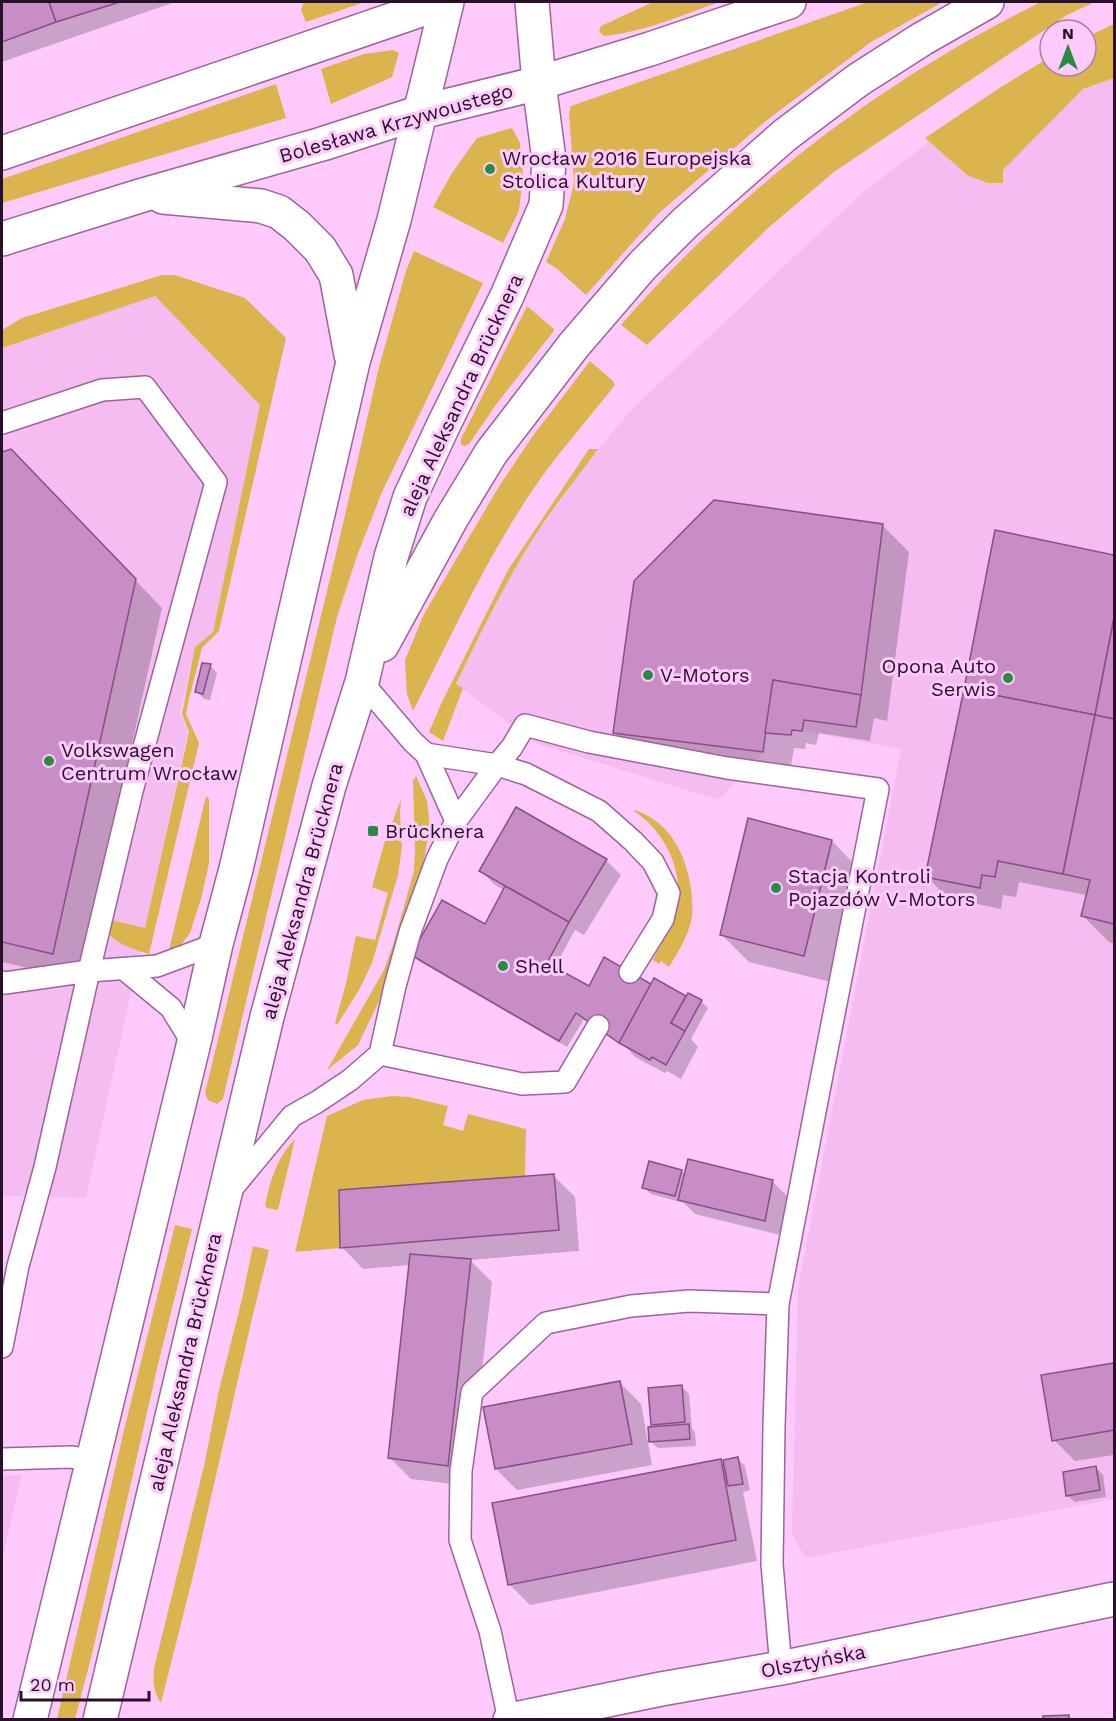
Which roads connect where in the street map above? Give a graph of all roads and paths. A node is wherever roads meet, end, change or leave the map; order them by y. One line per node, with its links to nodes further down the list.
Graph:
1 (446, 2): 6 (main road); 7 (main road)
2 (532, 2): 5 (main road, aleja Aleksandra Brücknera)
3 (789, 2): 5 (main road, Bolesława Krzywoustego)
4 (987, 2): 12 (main road)
5 (539, 83): 6 (main road, Bolesława Krzywoustego); 12 (main road, aleja Aleksandra Brücknera)
6 (421, 112): 8 (main road, Bolesława Krzywoustego); 10 (main road)
7 (2, 153)
8 (143, 195): 9 (main road, Bolesława Krzywoustego); 10 (main road)
9 (2, 239)
10 (353, 362): 16 (main road)
11 (2, 423): 18 (lane)
12 (362, 682): 13 (lane); 24 (main road, aleja Aleksandra Brücknera)
13 (426, 754): 14 (lane); 15 (lane)
14 (497, 765): 15 (lane); 19 (lane); 26 (lane)
15 (456, 821): 23 (lane)
16 (216, 944): 17 (lane); 22 (main road)
17 (124, 969): 18 (lane); 22 (lane)
18 (89, 971): 20 (lane); 25 (lane)
19 (630, 972)
20 (2, 982)
21 (598, 1026): 23 (lane)
22 (193, 1044): 29 (main road)
23 (380, 1054): 24 (lane)
24 (225, 1198): 33 (main road, aleja Aleksandra Brücknera)
25 (10, 1266): 27 (lane)
26 (778, 1304): 31 (lane); 34 (lane)
27 (2, 1347)
28 (2, 1459): 29 (lane)
29 (92, 1460): 32 (main road)
30 (1114, 1599): 31 (main road, Olsztyńska)
31 (781, 1668): 34 (main road, Olsztyńska)
32 (30, 1719)
33 (100, 1719)
34 (509, 1719)

